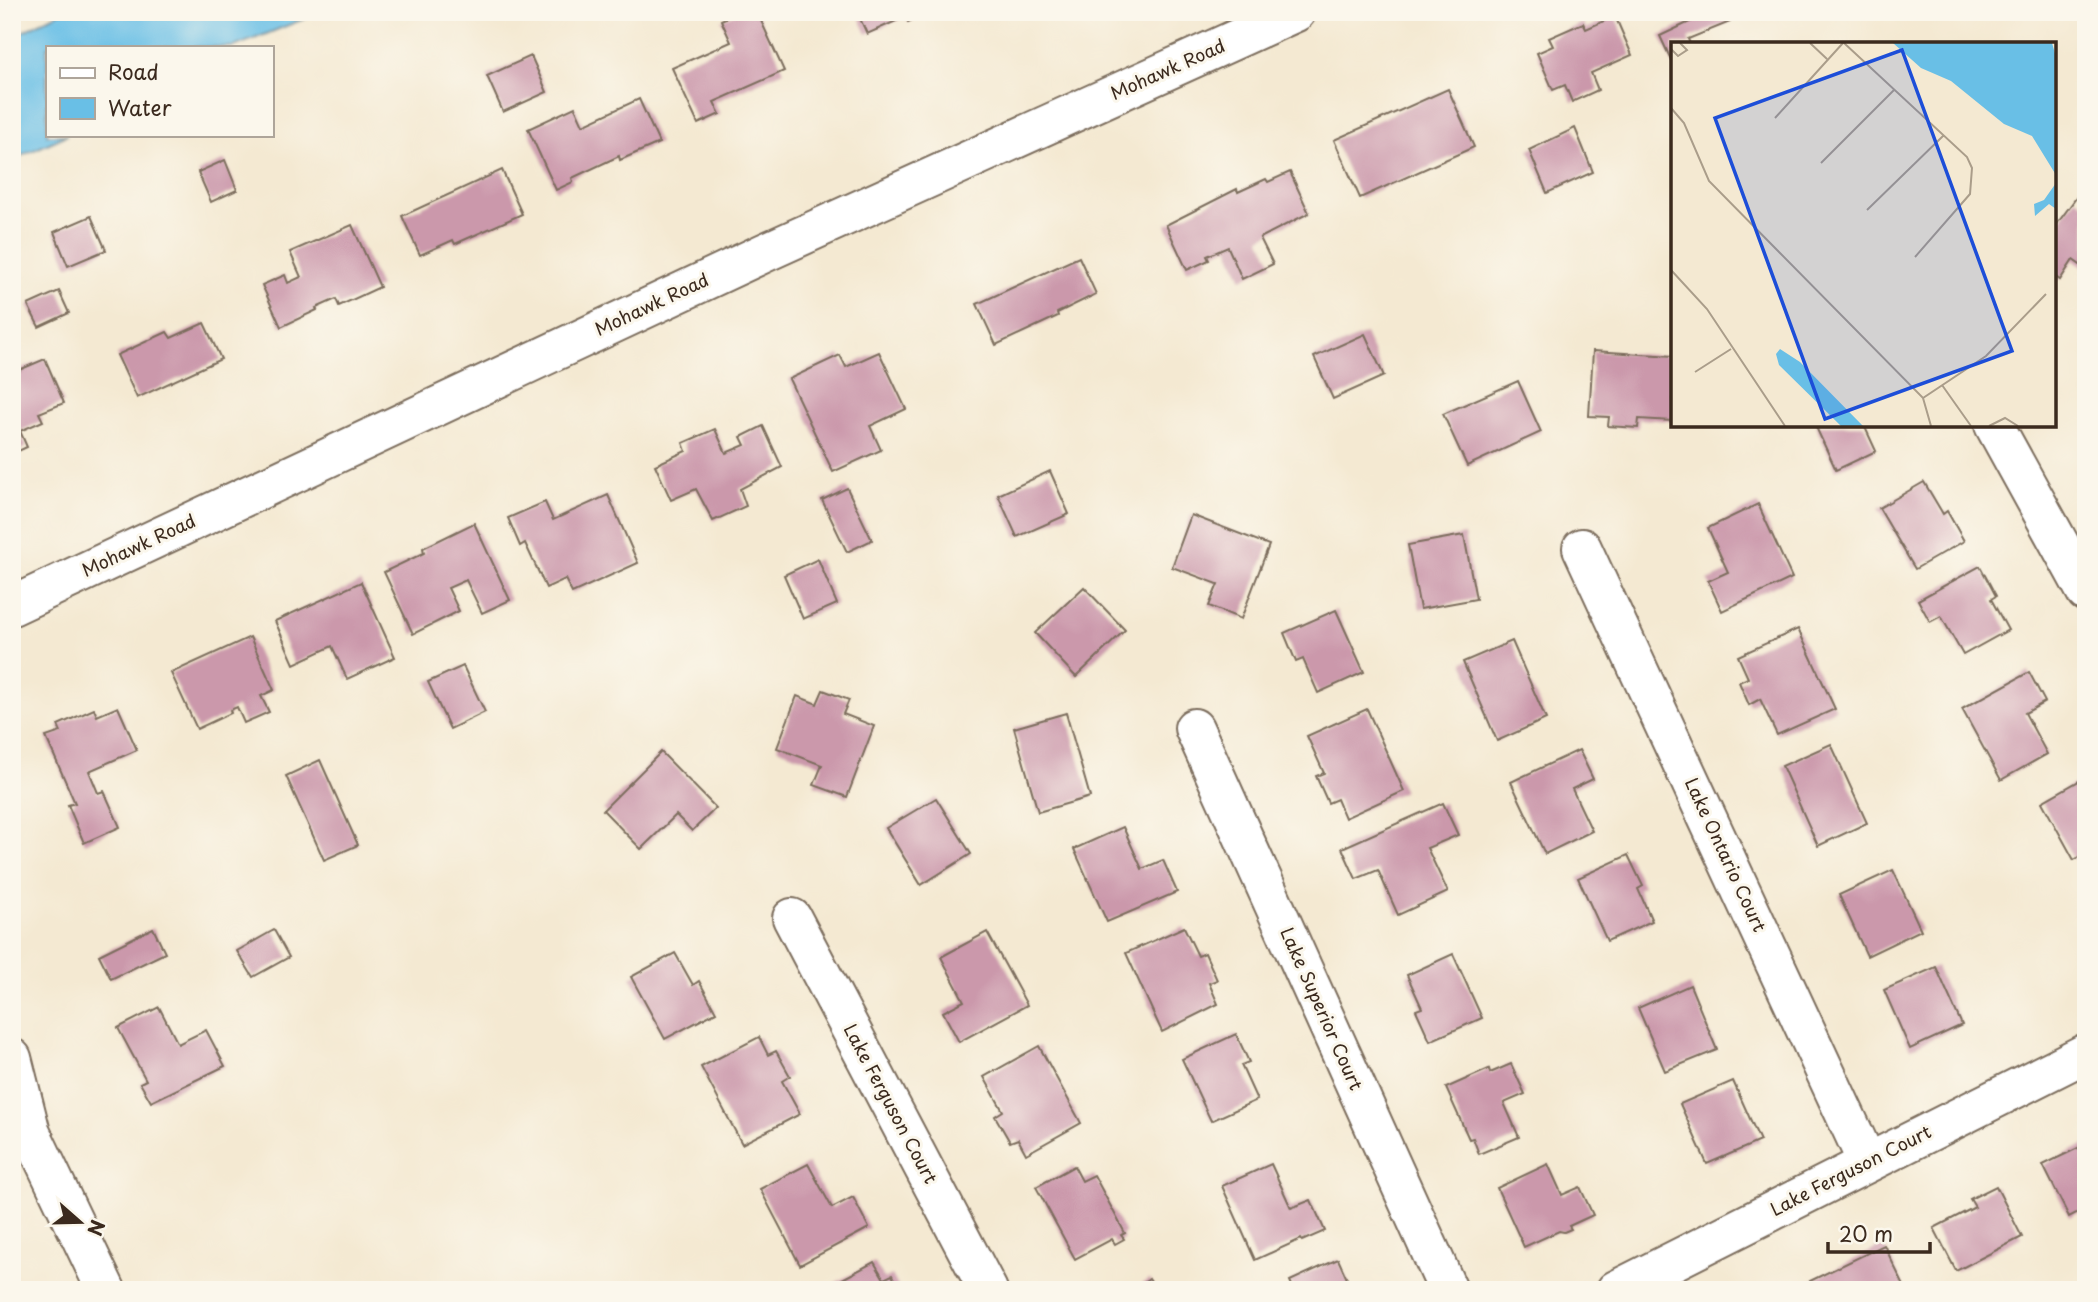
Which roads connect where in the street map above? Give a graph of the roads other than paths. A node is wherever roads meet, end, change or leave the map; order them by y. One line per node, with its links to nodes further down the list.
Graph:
1 (1296, 12): 5 (street, Mohawk Road)
2 (1995, 427): 4 (street)
3 (1582, 548): 10 (street, Lake Ontario Court)
4 (2086, 592)
5 (12, 606)
6 (1194, 728): 13 (street, Lake Superior Court)
7 (792, 918): 12 (street, Lake Ferguson Court)
8 (2086, 1053): 10 (street, Lake Ferguson Court)
9 (12, 1058): 11 (street)
10 (1867, 1162): 14 (street, Lake Ferguson Court)
11 (106, 1290)
12 (988, 1290)
13 (1448, 1290)
14 (1616, 1290)

